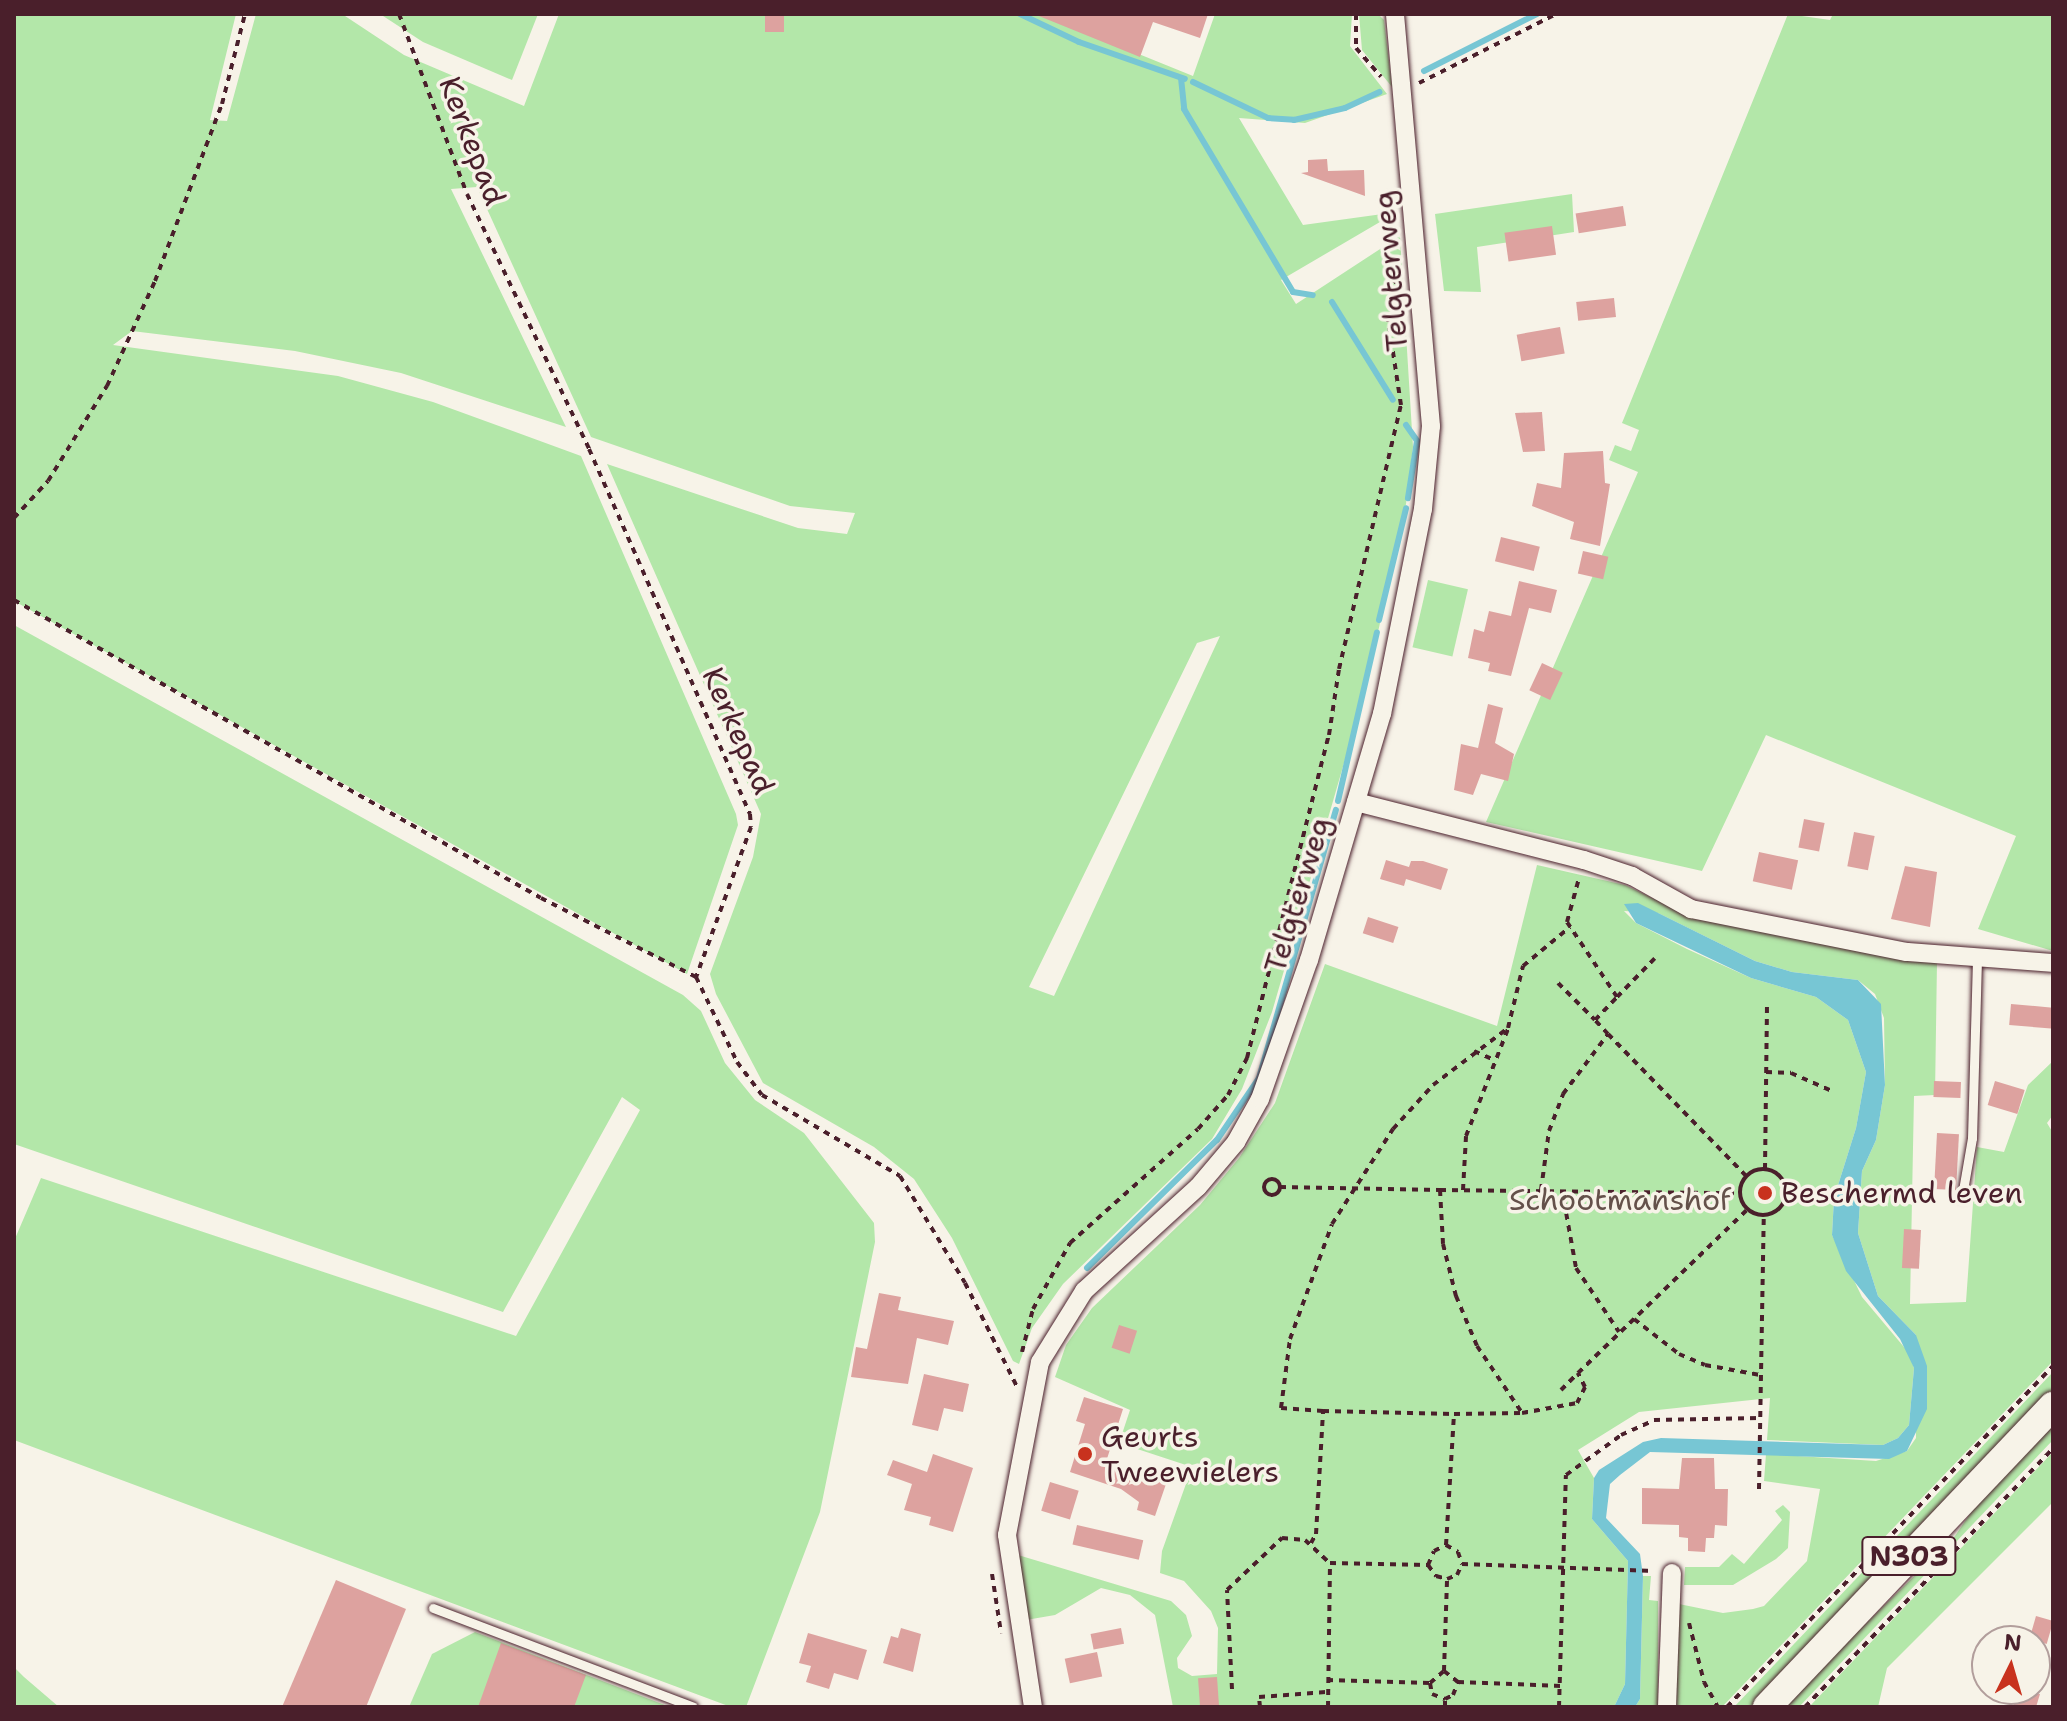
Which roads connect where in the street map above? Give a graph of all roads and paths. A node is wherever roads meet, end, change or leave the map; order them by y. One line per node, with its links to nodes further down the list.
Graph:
1 (245, 14): 8 (path)
2 (399, 14): 16 (path, Kerkepad)
3 (1356, 14): 6 (path)
4 (1395, 14): 6 (street, Telgterweg)
5 (1556, 14): 6 (path)
6 (1394, 87): 10 (street, Telgterweg)
7 (1398, 258): 41 (path, Telgterweg)
8 (14, 518)
9 (14, 600): 16 (path)
10 (1356, 802): 11 (street); 73 (street, Telgterweg)
11 (1584, 860): 12 (path); 14 (street)
12 (1570, 927): 18 (path); 21 (path)
13 (1655, 958): 18 (path)
14 (1977, 959): 15 (street); 36 (lane)
15 (2053, 963)
16 (696, 977): 44 (path)
17 (1558, 983): 20 (path)
18 (1617, 997): 20 (path)
19 (1767, 1007): 25 (path)
20 (1595, 1020): 22 (path)
21 (1508, 1028): 23 (path); 24 (path)
22 (1608, 1034): 28 (path); 33 (path)
23 (1473, 1051): 24 (path); 30 (path)
24 (1492, 1059): 32 (path)
25 (1766, 1072): 26 (path); 27 (path)
26 (1832, 1091)
27 (1765, 1169): 28 (path); 38 (path)
28 (1746, 1176): 35 (path)
29 (1280, 1187): 29 (path); 30 (path)
30 (1350, 1188): 31 (path); 48 (path)
31 (1440, 1190): 32 (path); 49 (path)
32 (1463, 1190): 33 (path)
33 (1541, 1190): 34 (path)
34 (1562, 1190): 35 (path); 40 (path)
35 (1739, 1193): 37 (path)
36 (1962, 1196)
37 (1747, 1210): 38 (path); 39 (path)
38 (1764, 1216): 45 (path)
39 (1634, 1319): 40 (path); 45 (path)
40 (1620, 1333): 43 (path)
41 (1021, 1360)
42 (2053, 1366): 80 (path)
43 (1578, 1373): 46 (path); 49 (path)
44 (1019, 1374)
45 (1761, 1375): 51 (path)
46 (1561, 1390)
47 (2053, 1406): 81 (main road, N303)
48 (1323, 1411): 50 (path); 54 (path)
49 (1522, 1413): 50 (path)
50 (1454, 1414): 55 (path)
51 (1760, 1418): 53 (path); 59 (path)
52 (2053, 1448): 82 (path)
53 (1759, 1489)
54 (1311, 1543): 56 (path); 69 (path)
55 (1446, 1545): 57 (path); 58 (path)
56 (1330, 1563): 58 (path); 65 (path)
57 (1462, 1564): 59 (path); 61 (path)
58 (1428, 1565): 61 (path)
59 (1563, 1568): 60 (path); 68 (path)
60 (1665, 1572): 63 (street)
61 (1447, 1579): 64 (path)
62 (433, 1608): 72 (lane)
63 (1669, 1615): 78 (street); 79 (path)
64 (1444, 1671): 66 (path); 67 (path)
65 (1327, 1680): 67 (path); 70 (path)
66 (1458, 1682): 68 (path); 71 (path)
67 (1430, 1683): 71 (path)
68 (1561, 1686): 77 (path)
69 (1232, 1689)
70 (1326, 1692): 74 (path); 75 (path)
71 (1445, 1699): 76 (path)
72 (693, 1707)
73 (1033, 1707)
74 (1260, 1707)
75 (1328, 1707)
76 (1445, 1707)
77 (1559, 1707)
78 (1667, 1707)
79 (1718, 1707)
80 (1727, 1707)
81 (1767, 1707)
82 (1805, 1707)

